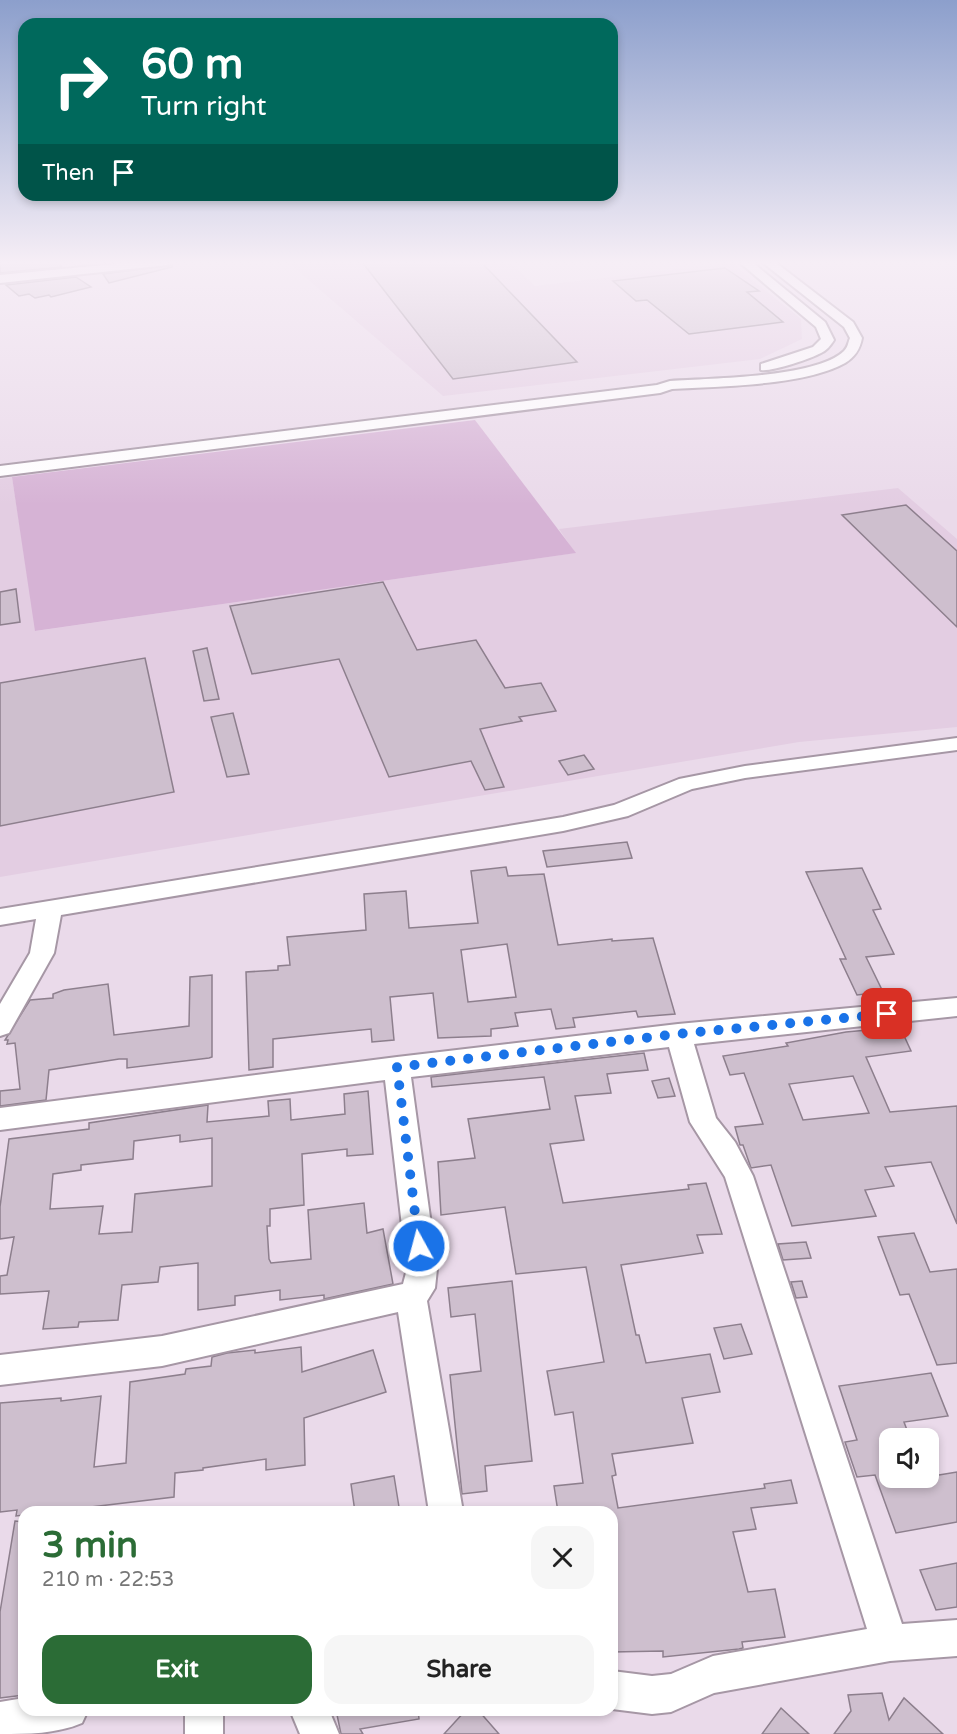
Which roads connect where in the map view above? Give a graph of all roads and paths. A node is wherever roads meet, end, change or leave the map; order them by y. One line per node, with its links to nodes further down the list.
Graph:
1 (825, 343): 3 (street)
2 (854, 343): 3 (street)
3 (734, 381): 4 (street)
4 (670, 385): 5 (street); 6 (street)
5 (0, 458)
6 (0, 471)
7 (957, 744): 8 (street)
8 (50, 909): 9 (street); 11 (street)
9 (0, 917)
10 (957, 1007): 12 (street)
11 (0, 1026)
12 (678, 1034): 13 (street); 19 (street)
13 (397, 1067): 14 (street); 15 (street)
14 (0, 1119)
15 (411, 1296): 16 (street); 17 (street)
16 (0, 1370)
17 (445, 1506)
18 (957, 1638): 19 (street)
19 (890, 1643): 20 (street)
20 (618, 1691)
21 (31, 1716): 24 (street)
22 (204, 1716): 25 (street)
23 (312, 1716): 26 (street)
24 (0, 1721)
25 (204, 1734)
26 (320, 1734)

